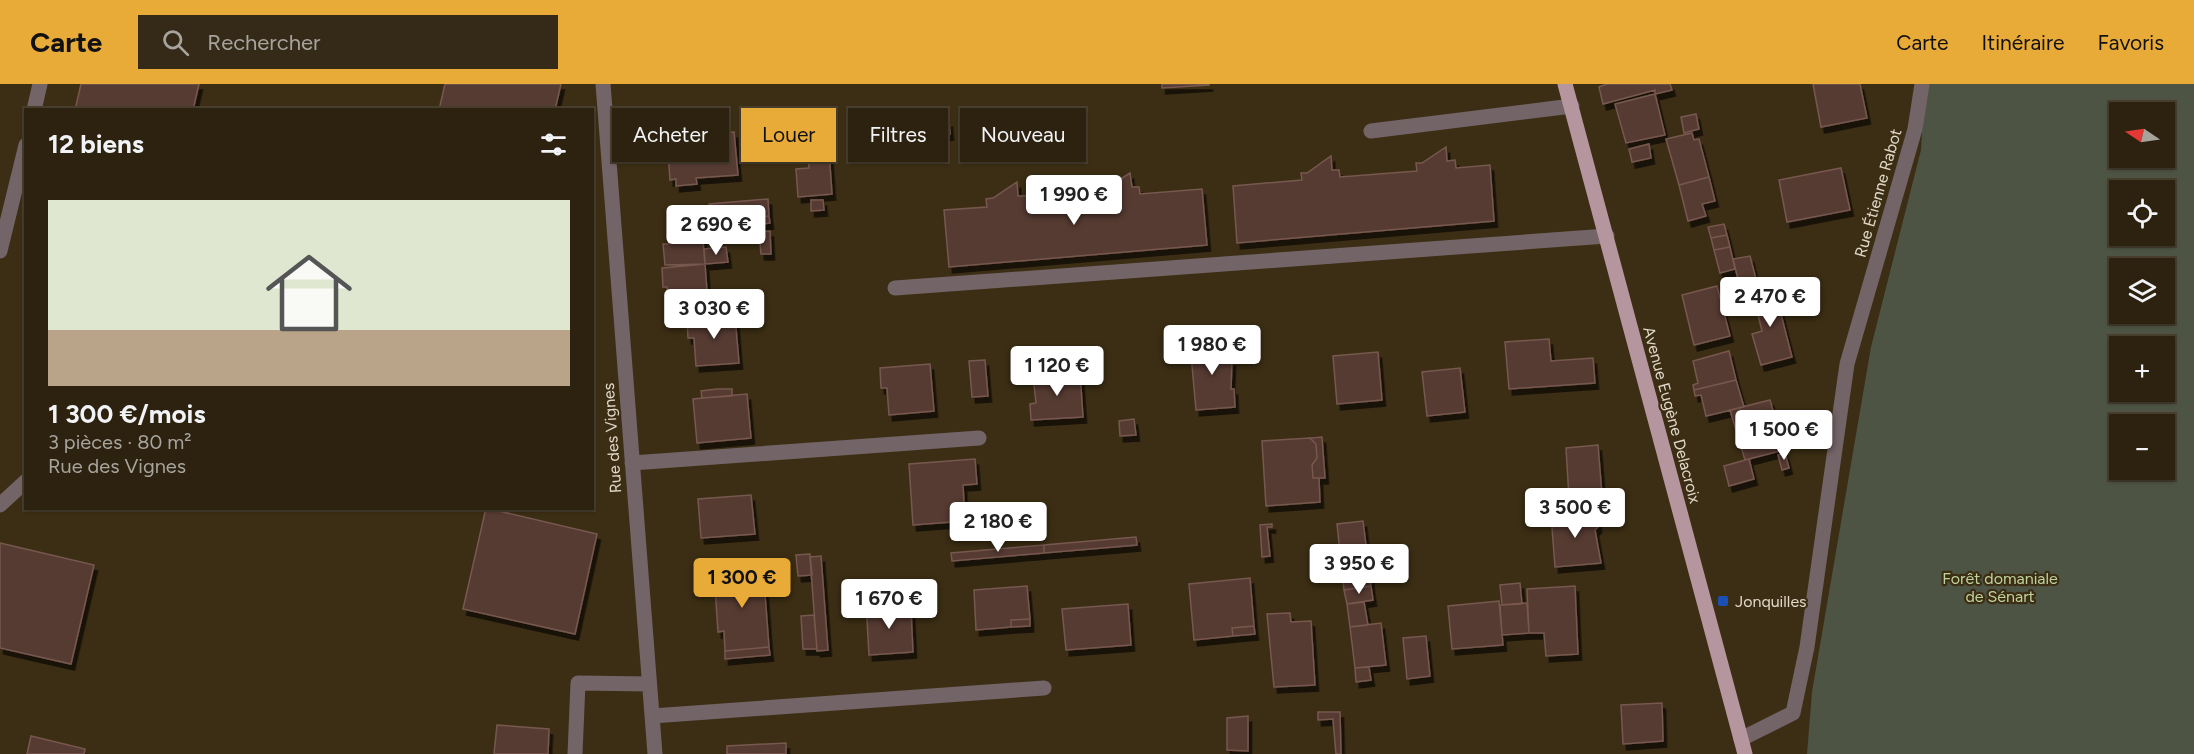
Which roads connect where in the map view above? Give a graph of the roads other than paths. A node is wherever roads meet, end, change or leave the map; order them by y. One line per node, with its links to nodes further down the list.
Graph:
1 (40, 84): 6 (street)
2 (603, 84): 13 (street, Rue des Vignes)
3 (1565, 84): 5 (main road, Avenue Eugène Delacroix)
4 (1922, 84): 19 (street, Rue Étienne Rabot)
5 (1572, 106): 7 (street); 9 (main road, Avenue Eugène Delacroix)
6 (34, 108)
7 (1371, 131)
8 (24, 155): 10 (street)
9 (1607, 236): 11 (street); 19 (main road, Avenue Eugène Delacroix)
10 (0, 251)
11 (895, 288)
12 (979, 438): 13 (street)
13 (632, 463): 16 (street, Rue des Vignes)
14 (24, 483): 15 (street)
15 (0, 505)
16 (649, 684): 18 (street, Rue des Vignes); 20 (street)
17 (1044, 688): 18 (street)
18 (651, 716): 21 (street, Rue des Vignes)
19 (1741, 739): 22 (main road, Avenue Eugène Delacroix)
20 (575, 754)
21 (655, 754)
22 (1744, 754)

